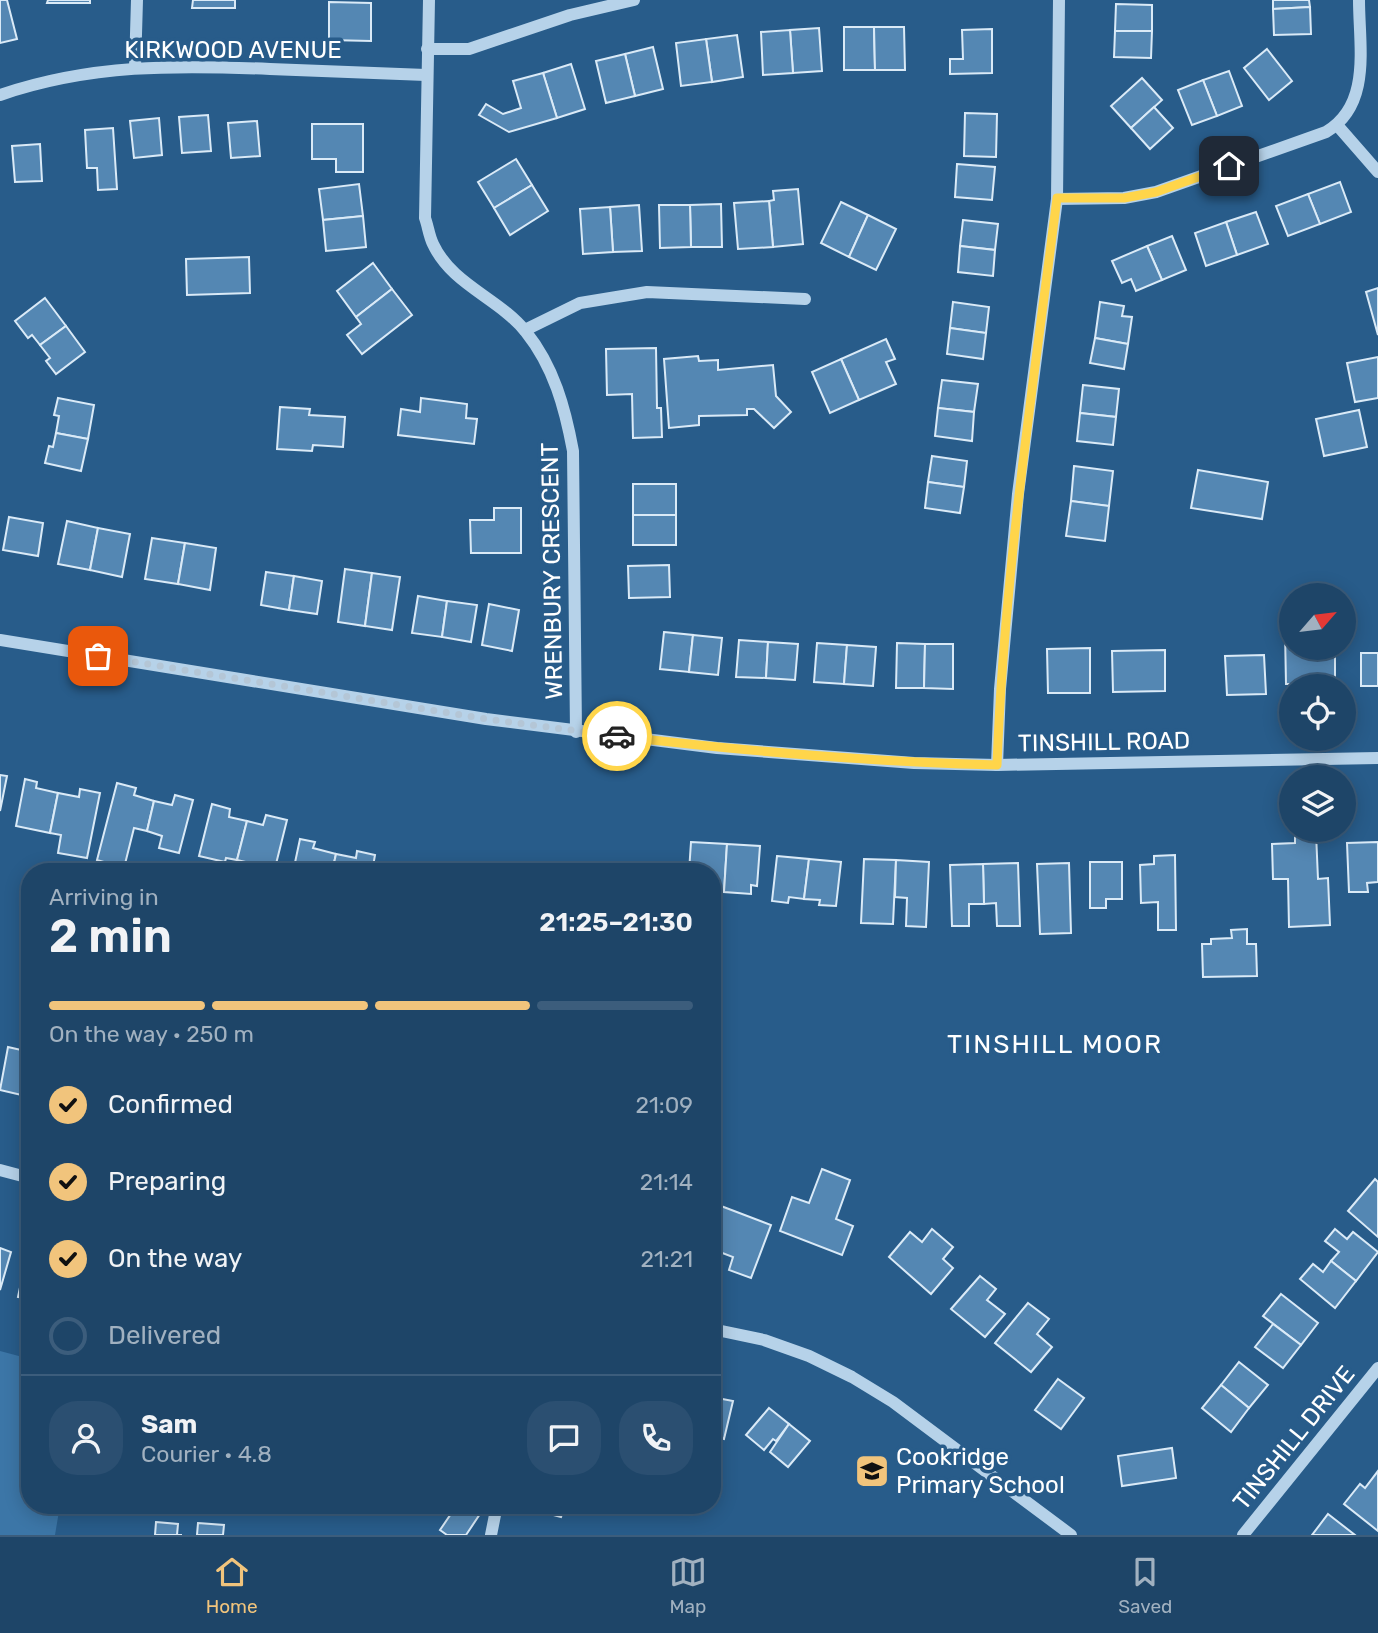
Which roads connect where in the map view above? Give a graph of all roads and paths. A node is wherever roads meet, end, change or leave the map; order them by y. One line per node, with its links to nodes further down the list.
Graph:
1 (137, 0): 7 (street)
2 (429, 0): 6 (street, WRENBURY CRESCENT)
3 (634, 0): 6 (street)
4 (1059, 0): 12 (street)
5 (1359, 0): 10 (street)
6 (427, 49): 8 (street, WRENBURY CRESCENT)
7 (135, 68): 8 (street, KIRKWOOD AVENUE); 9 (street, KIRKWOOD AVENUE)
8 (426, 75): 14 (street, WRENBURY CRESCENT)
9 (0, 95)
10 (1337, 125): 11 (street); 12 (street)
11 (1378, 172)
12 (1057, 198): 18 (street)
13 (805, 299): 14 (street)
14 (525, 330): 16 (street, WRENBURY CRESCENT)
15 (0, 640): 16 (street, TINSHILL ROAD)
16 (576, 732): 18 (street, TINSHILL ROAD)
17 (1378, 758): 18 (street, TINSHILL ROAD)
18 (997, 765)
19 (0, 1170): 20 (street)
20 (21, 1176)
21 (721, 1331): 25 (street)
22 (1378, 1368): 26 (street, TINSHILL DRIVE)
23 (495, 1514): 24 (street)
24 (491, 1535)
25 (1071, 1535)
26 (1242, 1535)

